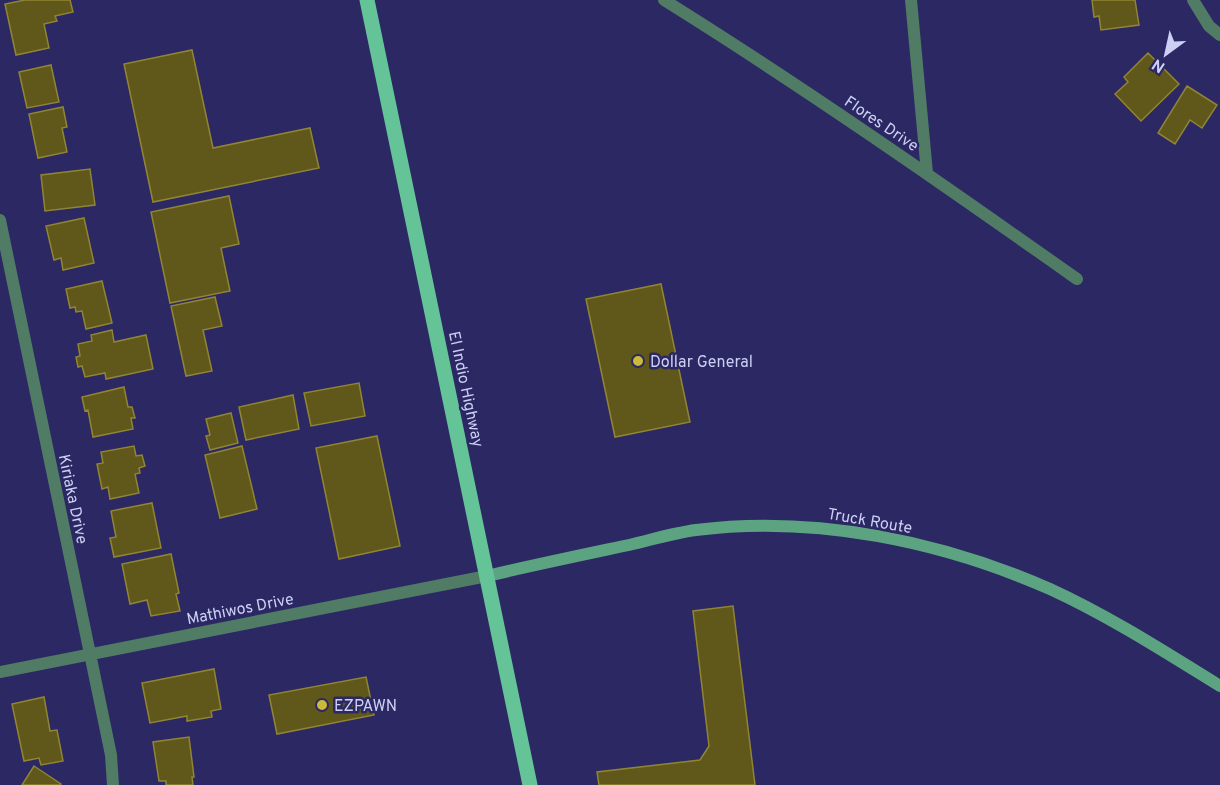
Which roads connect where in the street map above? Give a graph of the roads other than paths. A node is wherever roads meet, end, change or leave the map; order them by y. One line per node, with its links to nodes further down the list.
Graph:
1 (367, 0): 9 (main road, El Indio Highway)
2 (664, 0): 6 (street, Flores Drive)
3 (910, 0): 6 (street)
4 (1193, 0): 5 (street)
5 (1220, 35)
6 (927, 173): 8 (street, Flores Drive)
7 (0, 220): 10 (street, Kiriaka Drive)
8 (1077, 279)
9 (487, 576): 10 (street, Mathiwos Drive); 12 (street, Truck Route); 14 (main road, El Indio Highway)
10 (89, 654): 11 (street, Mathiwos Drive); 13 (street, Kiriaka Drive)
11 (0, 672)
12 (1220, 686)
13 (113, 785)
14 (530, 785)

